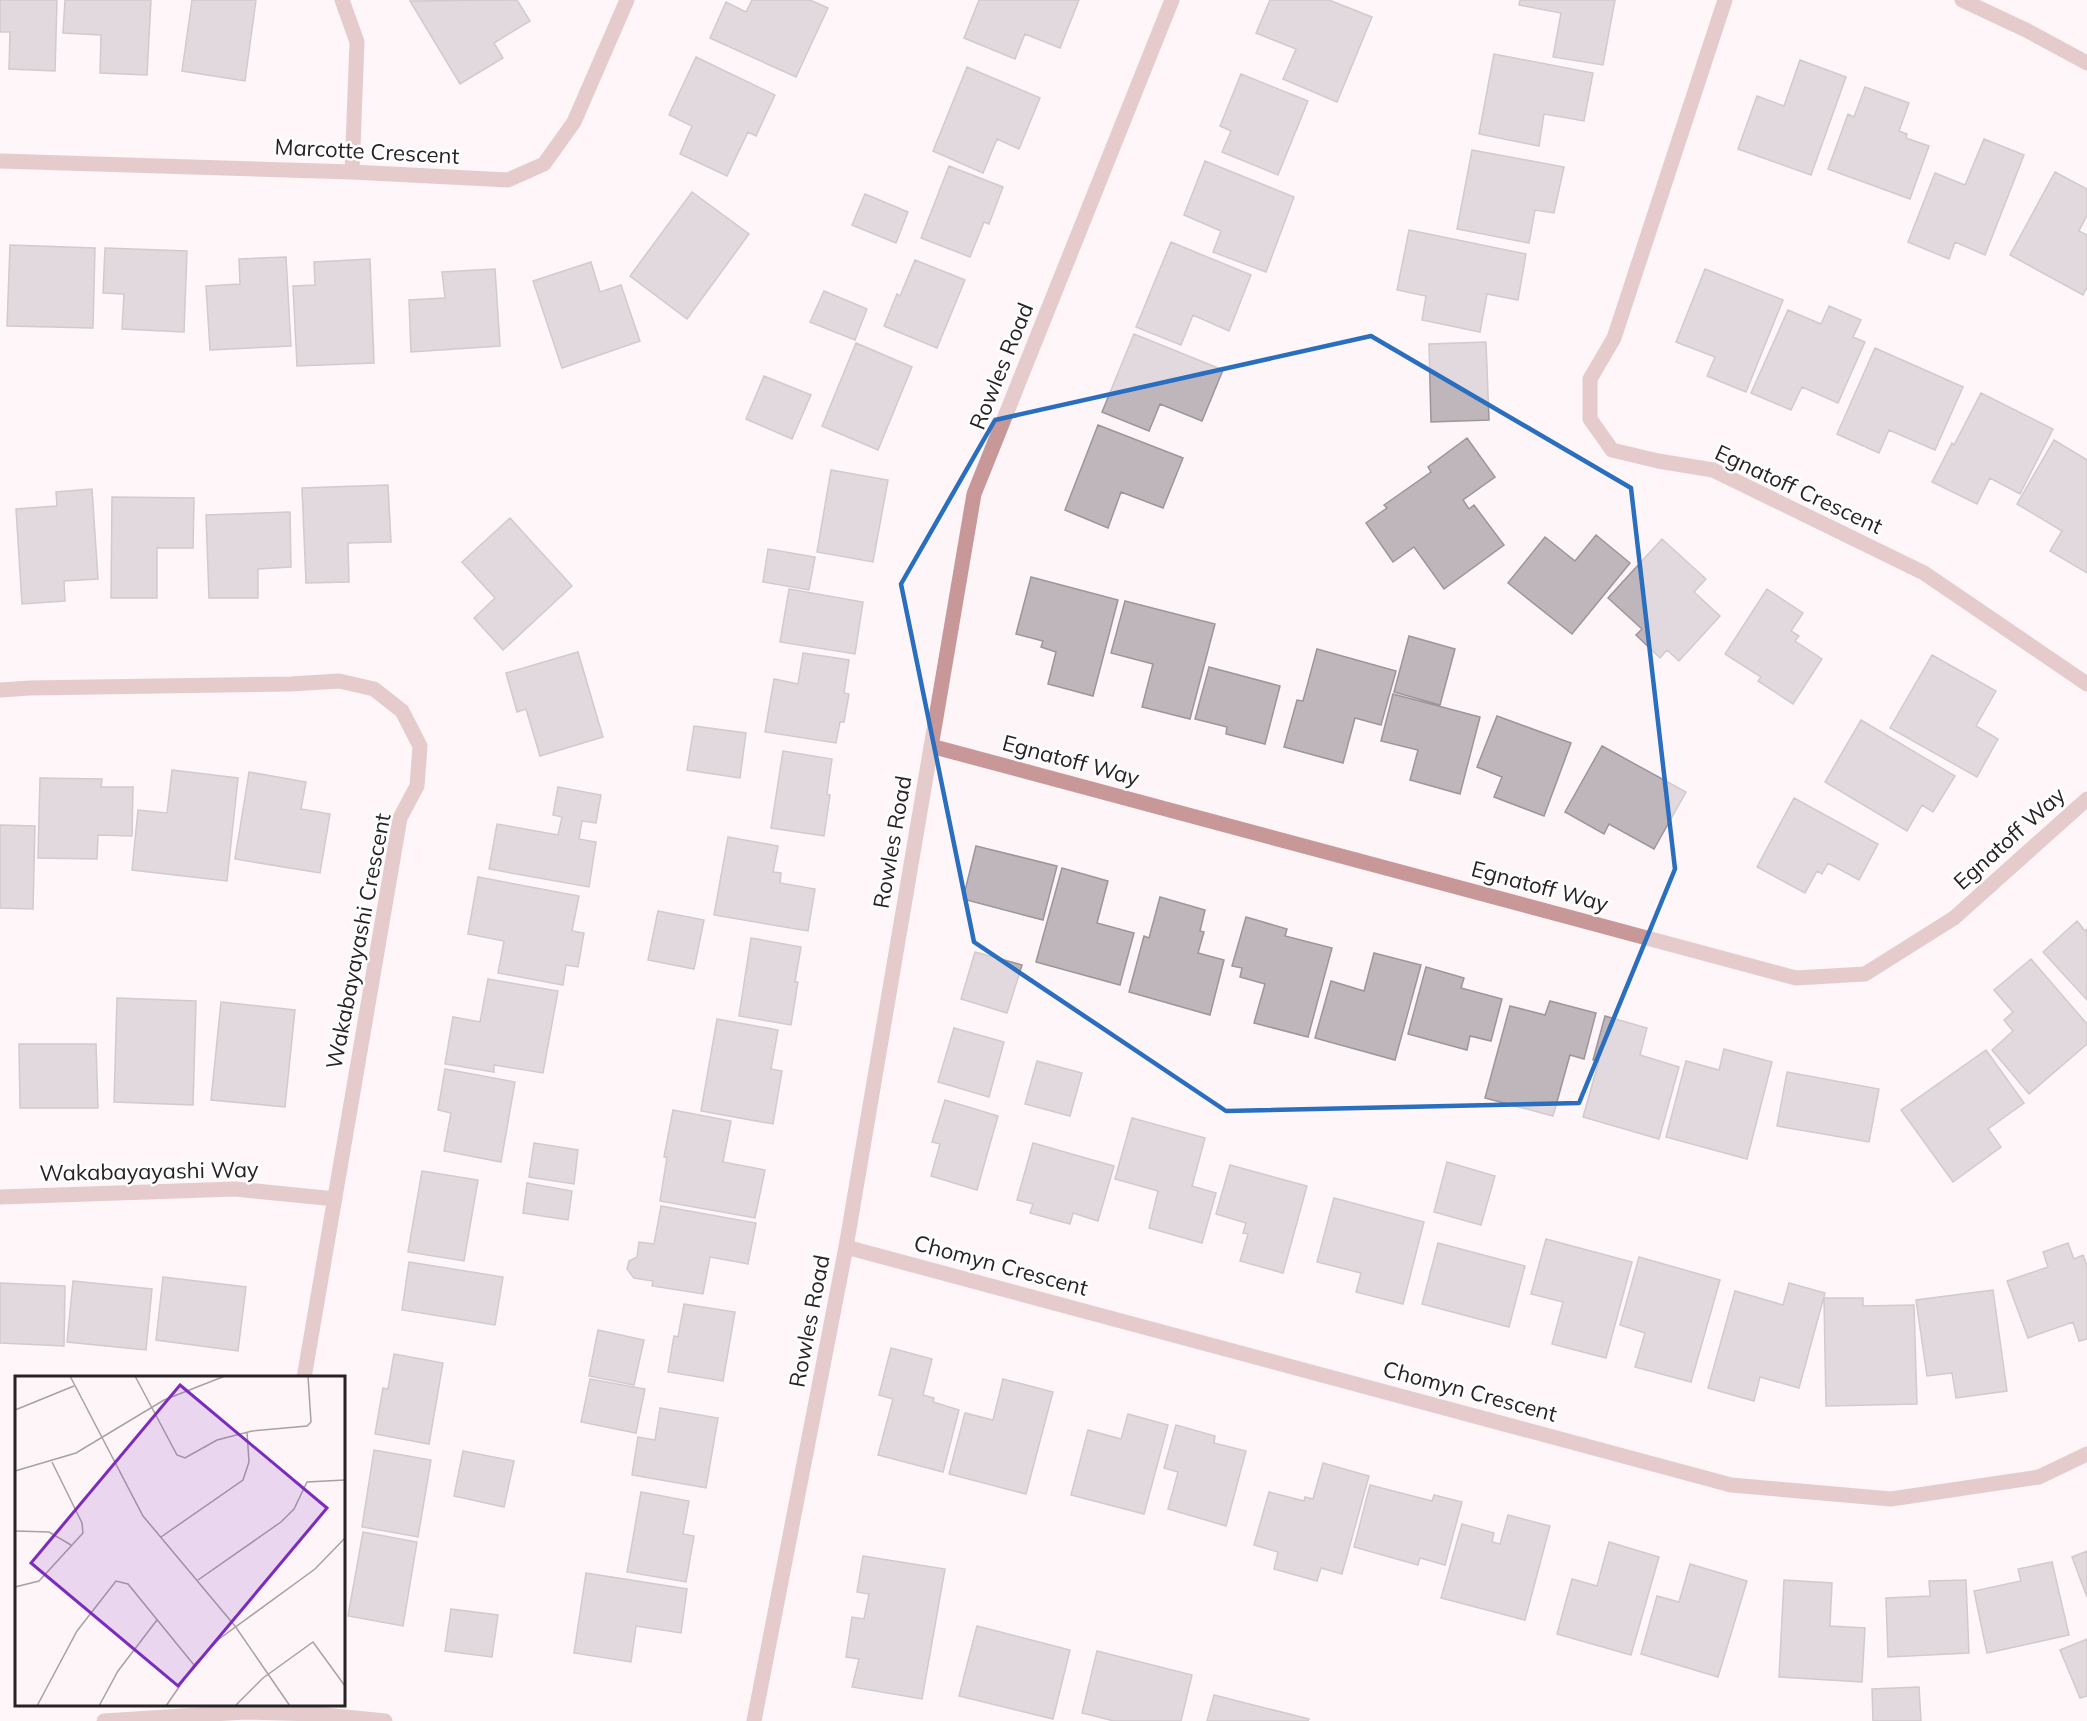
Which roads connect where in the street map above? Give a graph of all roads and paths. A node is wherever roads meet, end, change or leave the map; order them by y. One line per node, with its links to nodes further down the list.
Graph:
1 (342, 0): 8 (street)
2 (627, 0): 8 (street, Marcotte Crescent)
3 (1172, 0): 11 (street, Rowles Road)
4 (1725, 0): 9 (street, Egnatoff Crescent)
5 (1962, 0): 6 (street)
6 (2087, 63)
7 (0, 161): 8 (street, Marcotte Crescent)
8 (352, 172)
9 (2087, 684)
10 (0, 690): 14 (street, Wakabayayashi Crescent)
11 (931, 746): 12 (street, Egnatoff Way); 15 (street, Rowles Road)
12 (2087, 799)
13 (0, 1197): 14 (street, Wakabayayashi Way)
14 (335, 1199): 16 (street, Wakabayayashi Crescent)
15 (846, 1247): 17 (street, Chomyn Crescent); 21 (street, Rowles Road)
16 (304, 1376)
17 (2087, 1454)
18 (245, 1708): 19 (street); 20 (street)
19 (104, 1721)
20 (385, 1721)
21 (754, 1721)

